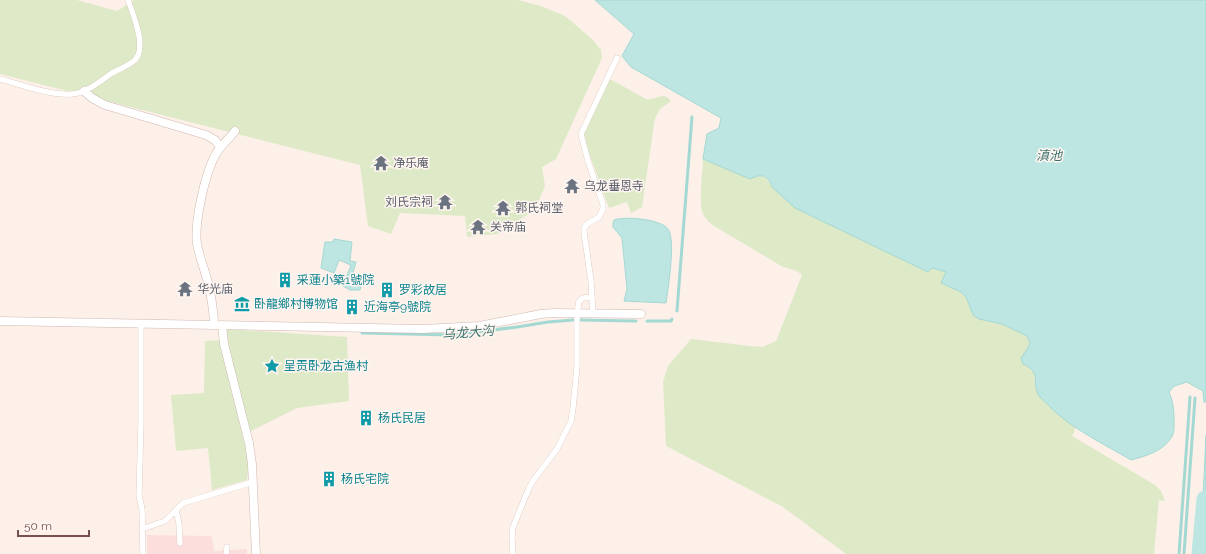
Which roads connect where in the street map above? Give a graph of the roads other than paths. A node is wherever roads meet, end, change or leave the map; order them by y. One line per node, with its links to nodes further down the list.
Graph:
1 (128, 0): 4 (lane)
2 (617, 58): 7 (lane)
3 (0, 79): 4 (lane)
4 (84, 91): 6 (street)
5 (235, 131): 6 (street)
6 (220, 147): 13 (street)
7 (592, 297): 8 (lane); 9 (lane)
8 (577, 313): 9 (street); 13 (street); 22 (lane)
9 (593, 313): 10 (street)
10 (641, 314)
11 (0, 321): 12 (street)
12 (141, 323): 13 (street); 16 (lane)
13 (218, 325): 14 (street)
14 (253, 482): 15 (lane); 21 (street)
15 (176, 510): 16 (lane); 17 (lane)
16 (142, 529): 19 (lane)
17 (180, 543)
18 (227, 547): 20 (lane)
19 (143, 554)
20 (226, 554)
21 (256, 554)
22 (513, 554)

